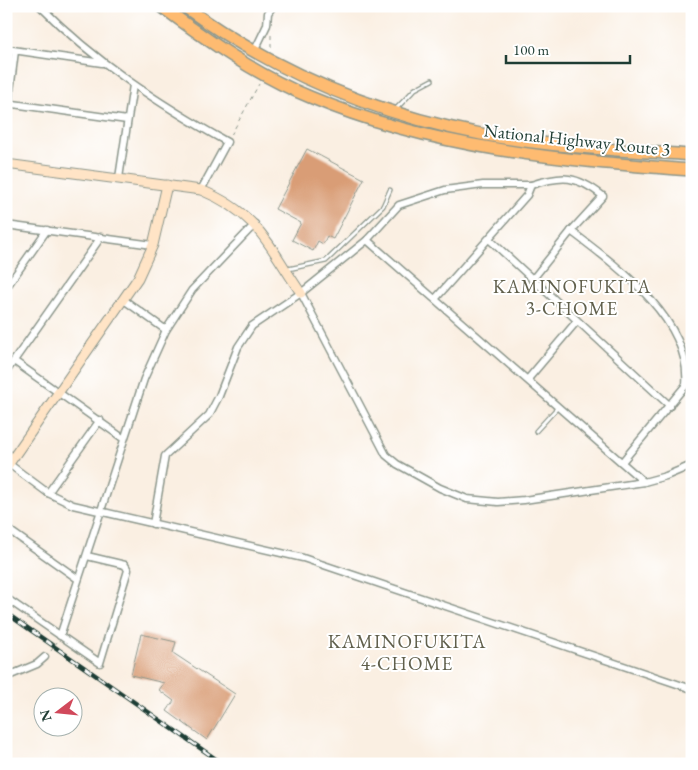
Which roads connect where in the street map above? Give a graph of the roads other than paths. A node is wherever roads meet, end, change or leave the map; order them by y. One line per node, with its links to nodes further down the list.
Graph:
1 (40, 6): 8 (street)
2 (161, 6): 17 (highway, National Highway Route 3)
3 (184, 6): 7 (highway, National Highway Route 3)
4 (273, 6): 7 (street)
5 (6, 49): 6 (street)
6 (15, 51): 8 (street); 11 (street)
7 (254, 52): 12 (highway, National Highway Route 3)
8 (103, 63): 10 (street)
9 (432, 80): 12 (lane)
10 (133, 85): 13 (street); 21 (street)
11 (7, 104): 13 (street); 14 (street)
12 (393, 113): 15 (highway, National Highway Route 3)
13 (127, 120): 18 (street)
14 (6, 123)
15 (692, 155)
16 (6, 164): 18 (street)
17 (692, 170)
18 (119, 178): 19 (street)
19 (167, 185): 21 (street); 30 (street)
20 (531, 185): 26 (street); 28 (street); 29 (street)
21 (201, 190): 23 (street)
22 (390, 190): 31 (lane)
23 (255, 224): 31 (street); 38 (street)
24 (6, 225): 25 (street)
25 (47, 230): 27 (street); 33 (street)
26 (571, 231): 32 (street); 43 (street)
27 (101, 237): 30 (street); 39 (street)
28 (489, 239): 32 (street); 35 (street)
29 (367, 240): 34 (street); 35 (street)
30 (153, 244): 36 (street)
31 (285, 269): 34 (street)
32 (532, 280): 37 (street)
33 (6, 288)
34 (301, 293): 51 (street); 54 (street)
35 (436, 298): 41 (street)
36 (124, 300): 38 (street); 42 (street)
37 (577, 321): 41 (street); 43 (street)
38 (166, 330): 47 (street)
39 (14, 361): 40 (street); 42 (street)
40 (6, 372)
41 (528, 379): 44 (street)
42 (59, 392): 45 (street); 50 (street)
43 (670, 406): 48 (street)
44 (559, 407): 46 (lane); 48 (street)
45 (100, 420): 47 (street); 52 (street)
46 (536, 431)
47 (124, 439): 53 (street)
48 (622, 462): 51 (street)
49 (692, 465): 51 (street)
50 (8, 466): 52 (street)
51 (644, 482)
52 (48, 493): 53 (street)
53 (101, 512): 54 (street); 56 (street)
54 (153, 524): 62 (street)
55 (6, 528): 57 (street)
56 (87, 556): 57 (street); 59 (street)
57 (78, 579): 59 (street)
58 (6, 598): 59 (street)
59 (60, 636)
60 (45, 657): 61 (street)
61 (6, 677)
62 (692, 689)

